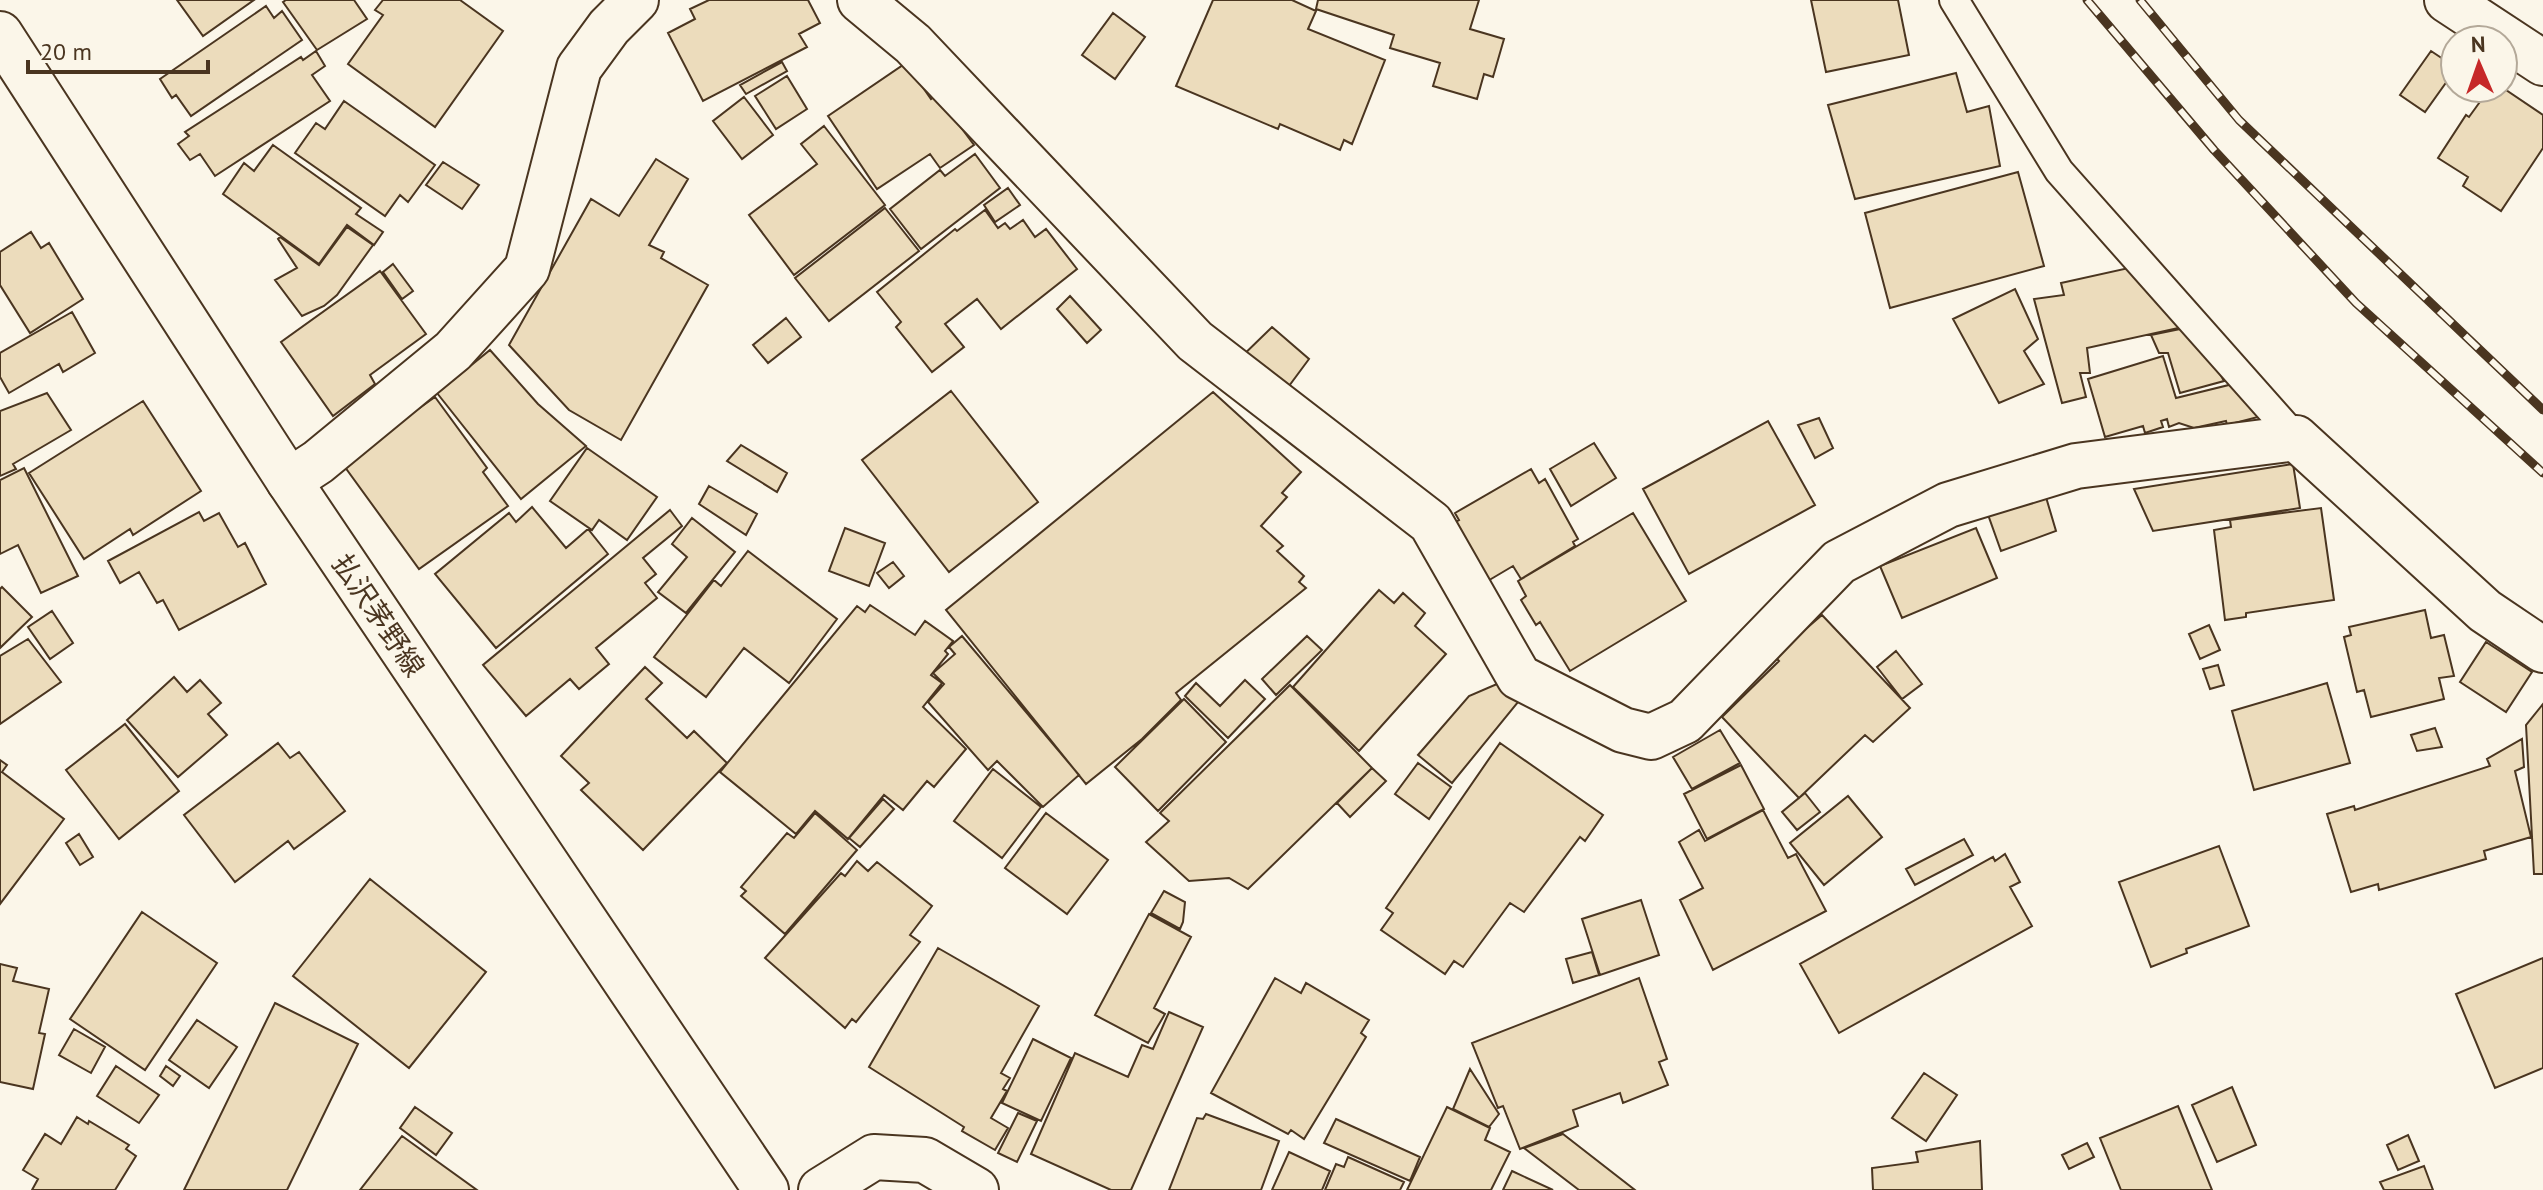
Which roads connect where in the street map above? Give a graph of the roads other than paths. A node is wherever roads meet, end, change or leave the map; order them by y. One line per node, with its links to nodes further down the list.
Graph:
1 (636, 0): 8 (street)
2 (860, 0): 7 (street)
3 (1954, 0): 7 (lane)
4 (2447, 0): 6 (street)
5 (6, 56): 8 (street, 払沢茅野線)
6 (2543, 63)
7 (2296, 438): 9 (street)
8 (289, 481): 10 (street, 払沢茅野線)
9 (2543, 650)
10 (766, 1190)
11 (821, 1190): 12 (street)
12 (976, 1190)

